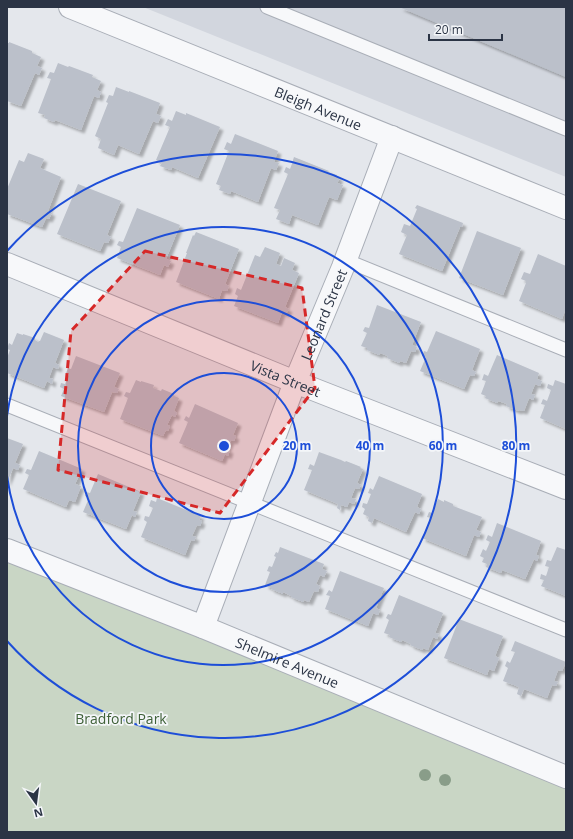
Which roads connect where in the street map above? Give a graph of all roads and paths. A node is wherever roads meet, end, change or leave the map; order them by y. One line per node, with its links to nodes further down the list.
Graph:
1 (70, 7): 4 (street, Bleigh Avenue)
2 (267, 7): 3 (lane)
3 (566, 129)
4 (392, 137): 5 (street, Bleigh Avenue); 6 (street, Leonard Street)
5 (566, 208)
6 (345, 260): 8 (lane); 9 (street, Leonard Street)
7 (7, 264): 9 (street, Vista Street)
8 (566, 350)
9 (295, 382): 11 (street, Vista Street); 12 (street, Leonard Street)
10 (7, 405): 12 (lane)
11 (566, 488)
12 (249, 503): 14 (street, Leonard Street); 15 (lane)
13 (7, 550): 14 (street, Shelmire Avenue)
14 (203, 627): 16 (street, Shelmire Avenue)
15 (566, 630)
16 (566, 777)

